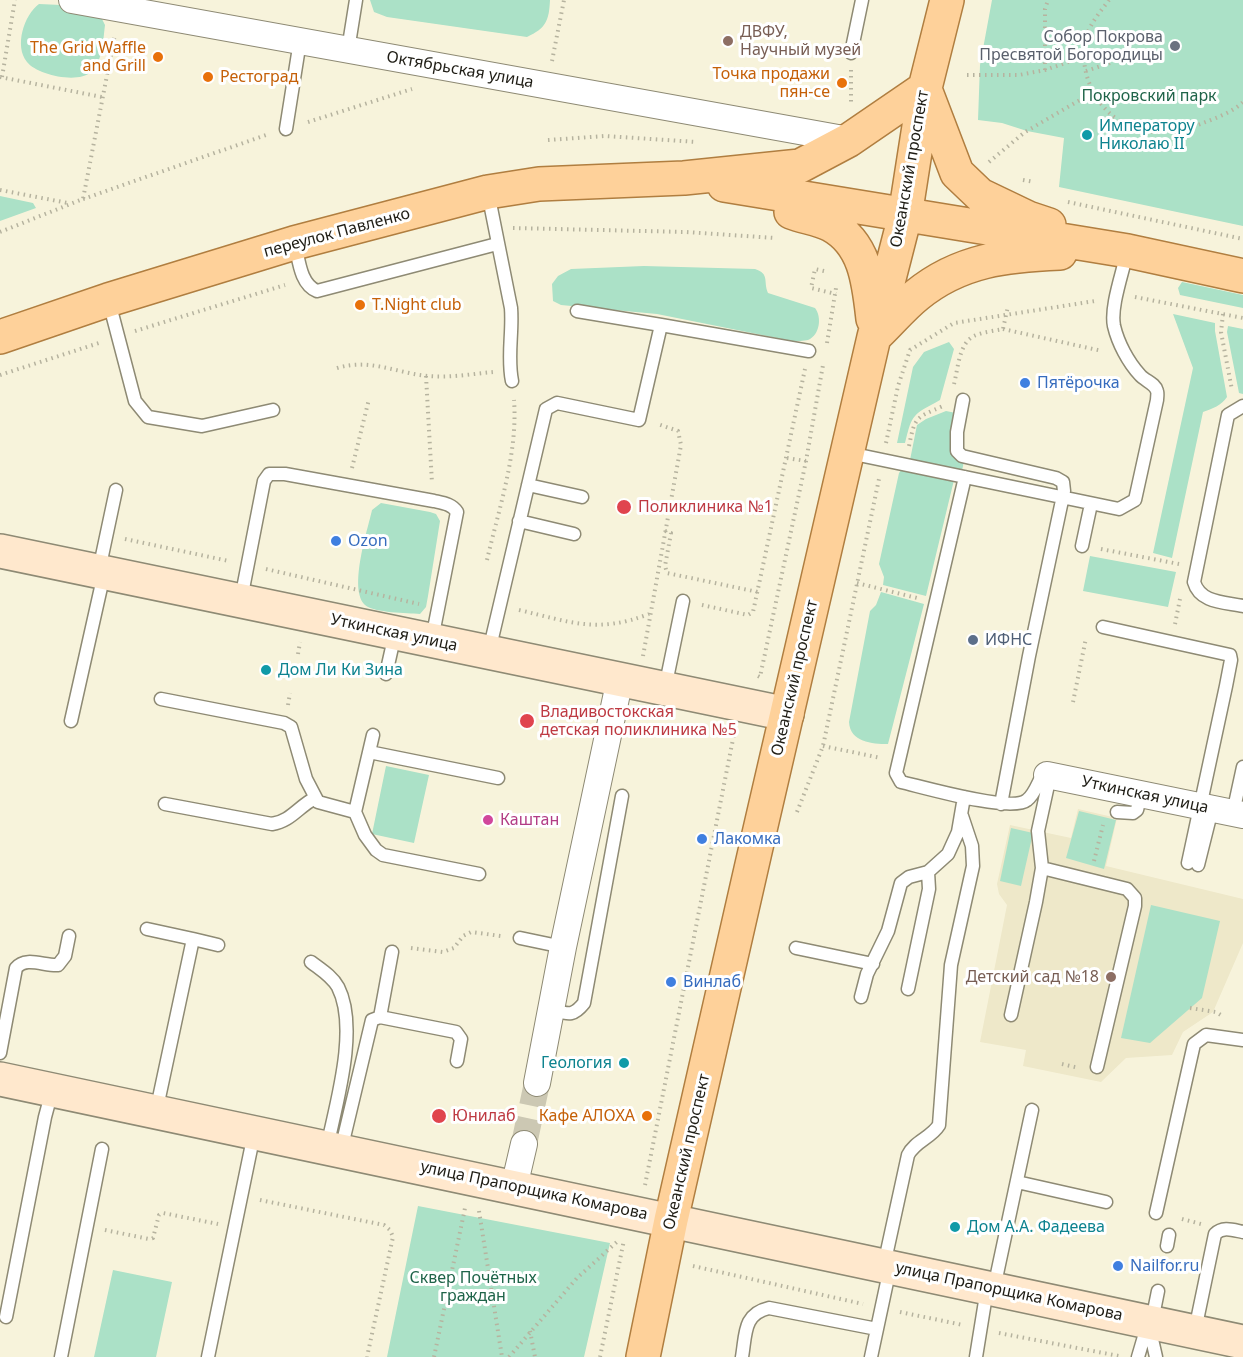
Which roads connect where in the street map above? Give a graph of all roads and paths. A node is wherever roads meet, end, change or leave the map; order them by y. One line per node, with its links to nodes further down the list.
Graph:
1 (15, 0): 19 (path)
2 (72, 0): 9 (street, Октябрьская улица)
3 (356, 0): 11 (lane)
4 (564, 0): 15 (path)
5 (862, 0): 12 (lane)
6 (947, 0): 20 (main road, Океанский проспект)
7 (1048, 0): 16 (path)
8 (1109, 0): 13 (path)
9 (120, 9): 10 (street, Октябрьская улица); 22 (path)
10 (300, 41): 11 (street, Октябрьская улица); 25 (lane)
11 (348, 50): 27 (street, Октябрьская улица)
12 (850, 53): 23 (path)
13 (1083, 57): 16 (path); 17 (path)
14 (1110, 63): 17 (path)
15 (550, 67)
16 (1045, 69): 18 (path)
17 (1086, 71): 21 (path)
18 (967, 75)
19 (1, 77): 22 (path)
20 (925, 88): 27 (main road); 35 (main road, Океанский проспект); 42 (main road)
21 (1092, 93): 24 (path); 29 (path)
22 (102, 97): 34 (path)
23 (851, 102)
24 (1243, 102)
25 (285, 129)
26 (548, 140): 28 (path)
27 (849, 140): 30 (main road)
28 (703, 143)
29 (987, 164)
30 (684, 178): 32 (main road, переулок Павленко); 35 (main road); 59 (main road)
31 (0, 190): 34 (path)
32 (488, 192): 36 (lane); 40 (main road, переулок Павленко)
33 (1064, 201): 39 (path)
34 (69, 203): 37 (path)
35 (905, 216): 42 (main road); 59 (main road, Океанский проспект)
36 (494, 227): 38 (path); 41 (lane)
37 (0, 232)
38 (775, 238)
39 (1243, 239)
40 (294, 243): 45 (lane); 49 (main road, переулок Павленко)
41 (497, 244): 45 (lane); 67 (lane)
42 (1128, 251): 44 (main road); 48 (lane); 59 (main road)
43 (824, 271): 47 (path)
44 (1243, 276)
45 (304, 279): 57 (path)
46 (837, 285): 47 (path)
47 (836, 294): 61 (path)
48 (1117, 297): 52 (path); 53 (path); 88 (lane)
49 (108, 300): 57 (lane); 58 (main road, переулок Павленко)
50 (1008, 306): 53 (path)
51 (577, 311): 55 (lane)
52 (1223, 314): 54 (path); 73 (path)
53 (1006, 316): 56 (path); 77 (path)
54 (1243, 318)
55 (661, 325): 62 (lane); 75 (lane)
56 (1003, 329): 60 (path); 68 (path)
57 (118, 336): 65 (path); 74 (lane)
58 (0, 337)
59 (874, 337): 76 (main road, Океанский проспект)
60 (1090, 349)
61 (826, 350)
62 (809, 351): 78 (path)
63 (824, 361): 79 (path)
64 (337, 368): 66 (path)
65 (0, 375)
66 (426, 376): 67 (path); 87 (path)
67 (511, 376)
68 (954, 385)
69 (514, 394): 97 (path)
70 (369, 399): 83 (path)
71 (963, 400): 86 (lane)
72 (947, 404): 80 (path)
73 (1239, 407): 107 (lane)
74 (273, 410)
75 (639, 420): 82 (lane); 90 (path)
76 (848, 452): 80 (lane); 118 (main road, Океанский проспект)
77 (884, 452)
78 (787, 458): 79 (path); 101 (path)
79 (806, 461): 114 (path)
80 (905, 465): 81 (lane)
81 (965, 477): 86 (lane); 105 (lane)
82 (528, 485): 85 (lane); 89 (lane)
83 (348, 486): 87 (lane); 98 (lane)
84 (116, 490): 99 (lane)
85 (582, 497)
86 (1064, 498): 88 (lane); 133 (lane)
87 (434, 501): 111 (lane)
88 (1091, 504): 93 (lane)
89 (519, 521): 92 (lane); 106 (lane)
90 (665, 531): 101 (path); 108 (path)
91 (123, 533): 96 (path)
92 (574, 534)
93 (1082, 546): 95 (path)
94 (0, 551): 99 (main road, Уткинская улица)
95 (1148, 558)
96 (225, 560)
97 (487, 561)
98 (247, 565): 102 (path); 103 (lane)
99 (102, 572): 103 (main road, Уткинская улица); 119 (lane)
100 (857, 583): 105 (path)
101 (758, 592): 104 (path)
102 (397, 598)
103 (240, 601): 110 (main road, Уткинская улица)
104 (683, 601): 115 (lane)
105 (937, 603): 130 (lane)
106 (499, 605): 108 (path); 112 (lane)
107 (1243, 606)
108 (650, 614): 115 (path)
109 (1103, 627): 117 (path); 134 (lane)
110 (396, 633): 111 (main road, Уткинская улица); 113 (lane)
111 (432, 640): 112 (main road, Уткинская улица)
112 (488, 652): 115 (main road, Уткинская улица)
113 (386, 674)
114 (752, 675)
115 (641, 684): 118 (main road, Уткинская улица); 148 (street)
116 (161, 699): 131 (lane)
117 (1073, 702)
118 (787, 714): 181 (main road, Океанский проспект)
119 (71, 721)
120 (724, 729): 179 (path)
121 (373, 735): 123 (lane)
122 (823, 746): 124 (path)
123 (369, 752): 127 (lane); 135 (lane)
124 (884, 759)
125 (1243, 767): 134 (lane)
126 (1048, 775): 128 (street, Уткинская улица); 133 (lane); 139 (lane)
127 (498, 778)
128 (1141, 794): 134 (street, Уткинская улица); 136 (lane)
129 (622, 796): 156 (lane)
130 (964, 797): 133 (lane); 137 (lane)
131 (315, 798): 132 (lane); 135 (lane)
132 (165, 804)
133 (1001, 804)
134 (1222, 811): 138 (lane)
135 (355, 812): 141 (lane)
136 (1117, 812): 142 (path)
137 (962, 816): 140 (lane); 187 (lane)
138 (1193, 864)
139 (1042, 868): 142 (lane); 158 (lane)
140 (928, 872): 152 (lane); 153 (lane)
141 (479, 874)
142 (1089, 880): 163 (lane)
143 (147, 929): 146 (lane)
144 (69, 936): 161 (lane)
145 (520, 938): 148 (lane); 150 (path)
146 (193, 939): 147 (lane); 168 (lane)
147 (218, 945)
148 (562, 947): 156 (street)
149 (796, 948): 152 (lane)
150 (392, 952): 159 (lane)
151 (311, 962): 172 (lane)
152 (873, 963): 154 (lane)
153 (908, 989)
154 (861, 997)
155 (1190, 1008): 157 (path)
156 (552, 1010): 165 (street)
157 (1216, 1012)
158 (1011, 1015)
159 (380, 1017): 162 (lane); 172 (lane)
160 (1243, 1040): 180 (lane)
161 (0, 1053)
162 (457, 1061)
163 (1097, 1067)
164 (0, 1079): 166 (main road, улица Прапорщика Комарова)
165 (537, 1083)
166 (52, 1090): 168 (main road, улица Прапорщика Комарова); 191 (lane)
167 (1032, 1110): 173 (lane)
168 (156, 1112): 169 (main road, улица Прапорщика Комарова)
169 (254, 1132): 172 (main road, улица Прапорщика Комарова); 175 (lane)
170 (524, 1144): 174 (street)
171 (102, 1149): 183 (lane)
172 (333, 1149): 174 (main road, улица Прапорщика Комарова)
173 (1017, 1182): 177 (lane); 188 (lane)
174 (514, 1187): 179 (main road, улица Прапорщика Комарова)
175 (242, 1197): 198 (lane); 199 (path)
176 (466, 1202): 200 (path)
177 (1106, 1202)
178 (478, 1204): 201 (path)
179 (634, 1213): 181 (main road, улица Прапорщика Комарова); 204 (path)
180 (1156, 1213)
181 (672, 1220): 187 (main road, улица Прапорщика Комарова); 205 (main road, Океанский проспект)
182 (224, 1225): 183 (path)
183 (87, 1226): 197 (lane)
184 (1243, 1232): 195 (lane)
185 (609, 1250): 194 (path)
186 (693, 1264): 189 (path)
187 (887, 1267): 188 (main road, улица Прапорщика Комарова); 189 (lane)
188 (990, 1288): 190 (main road, улица Прапорщика Комарова); 193 (lane)
189 (881, 1308): 192 (lane); 193 (path)
190 (1152, 1312): 195 (main road, улица Прапорщика Комарова); 210 (lane); 211 (lane)
191 (6, 1317)
192 (877, 1329): 206 (lane); 207 (lane)
193 (979, 1329): 208 (lane); 209 (path)
194 (530, 1331): 202 (path); 203 (path)
195 (1195, 1331): 196 (main road, улица Прапорщика Комарова)
196 (1243, 1342)
197 (61, 1357)
198 (208, 1357)
199 (368, 1357)
200 (434, 1357)
201 (502, 1357)
202 (509, 1357)
203 (536, 1357)
204 (600, 1357)
205 (643, 1357)
206 (742, 1357)
207 (871, 1357)
208 (976, 1357)
209 (1125, 1357)
210 (1138, 1357)
211 (1156, 1357)

